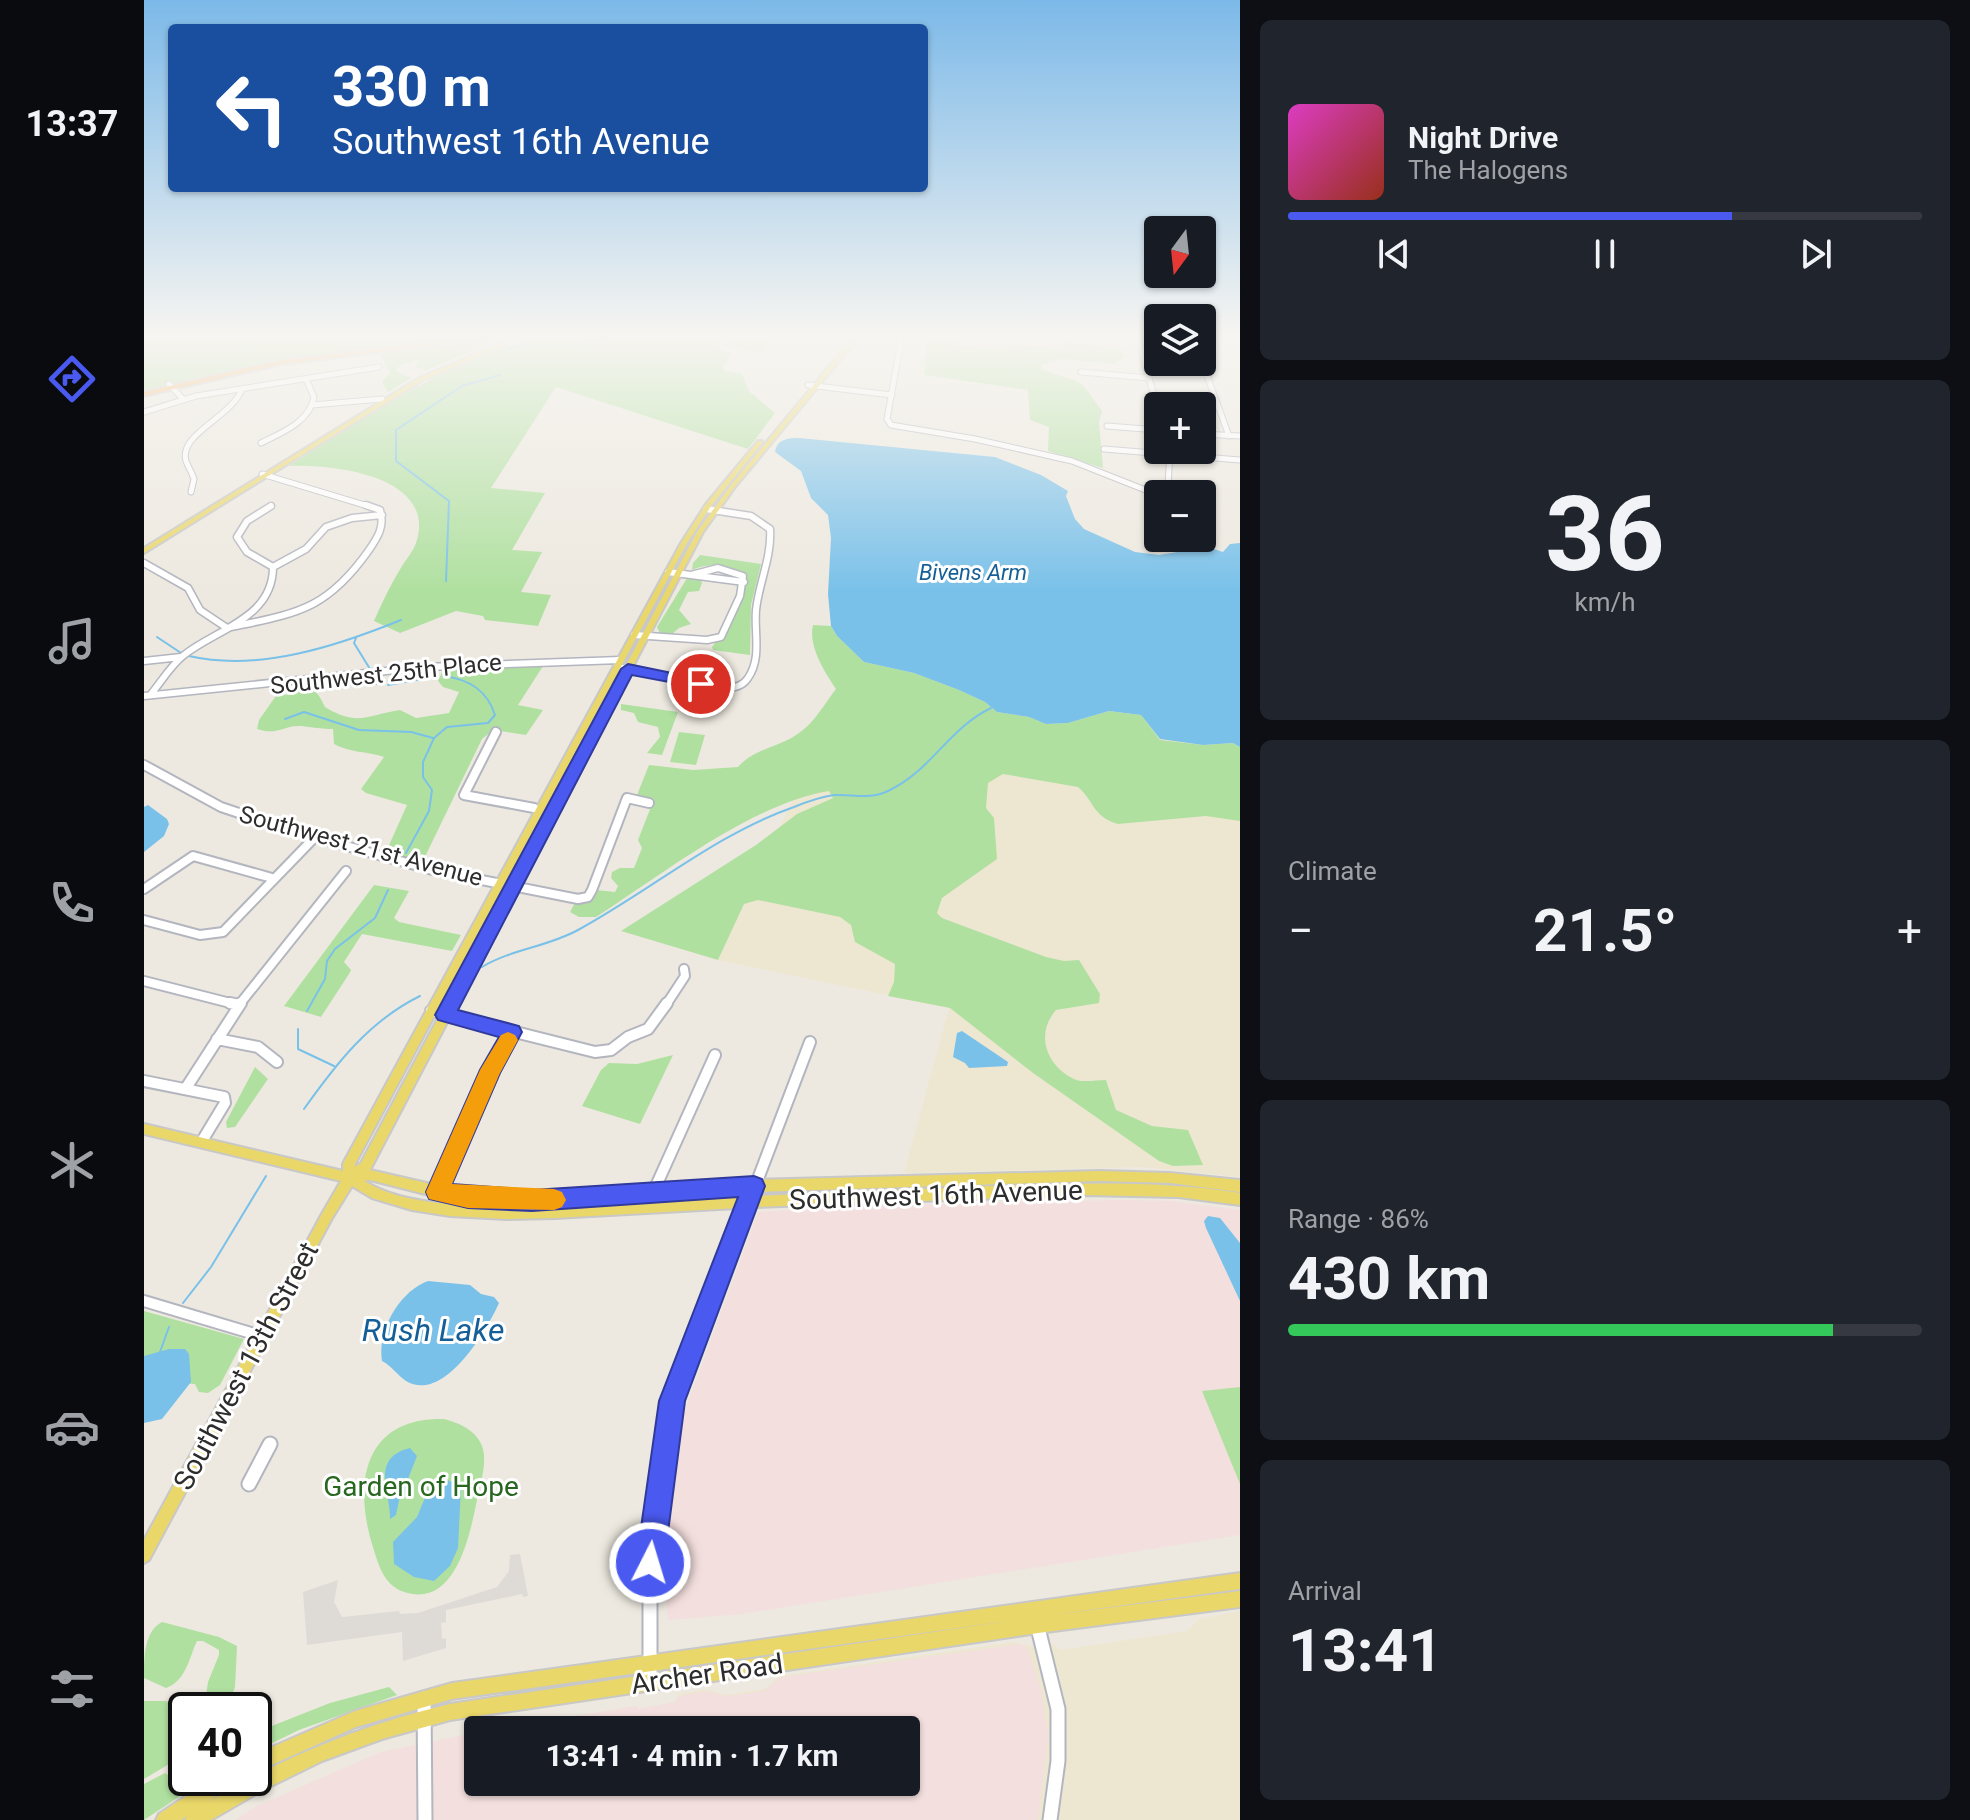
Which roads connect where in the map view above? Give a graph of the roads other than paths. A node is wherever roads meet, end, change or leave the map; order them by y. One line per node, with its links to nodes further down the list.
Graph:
1 (216, 420): 19 (street)
2 (299, 420): 12 (street)
3 (352, 420): 17 (main road)
4 (782, 420): 21 (main road, Southwest 13th Street)
5 (888, 420): 18 (street)
6 (1223, 420): 10 (street)
7 (1107, 426): 8 (street)
8 (1144, 429)
9 (1216, 435): 10 (street)
10 (1229, 436): 11 (street)
11 (1240, 436)
12 (261, 443)
13 (1104, 449): 14 (street)
14 (1144, 451)
15 (1216, 458): 16 (street)
16 (1240, 460)
17 (264, 475): 22 (street); 23 (main road)
18 (1144, 489)
19 (191, 492)
20 (271, 506): 25 (street)
21 (710, 509): 26 (main road, Southwest 13th Street); 33 (street, Southwest 25th Place)
22 (382, 515): 25 (street); 27 (street)
23 (144, 548)
24 (144, 563): 27 (street)
25 (273, 567): 27 (street)
26 (673, 572): 28 (main road, Southwest 13th Street); 29 (main road, Southwest 13th Street); 29 (street)
27 (227, 628): 30 (street)
28 (634, 635): 29 (street); 32 (main road, Southwest 13th Street)
29 (645, 635): 33 (main road, Southwest 13th Street)
30 (181, 657): 31 (street); 34 (street)
31 (144, 661)
32 (618, 664): 33 (street, Southwest 25th Place); 34 (street, Southwest 25th Place); 36 (main road, Southwest 13th Street)
33 (628, 669): 37 (main road, Southwest 13th Street)
34 (148, 695)
35 (496, 732): 42 (street)
36 (582, 732): 37 (main road); 39 (main road, Southwest 13th Street)
37 (593, 734): 41 (main road, Southwest 13th Street)
38 (144, 765): 43 (street, Southwest 21st Avenue)
39 (562, 770): 41 (main road); 42 (main road, Southwest 13th Street)
40 (649, 803): 47 (street, Southwest 21st Avenue)
41 (555, 807): 42 (main road); 47 (main road, Southwest 13th Street)
42 (537, 808): 46 (main road, Southwest 13th Street)
43 (315, 837): 45 (street); 46 (street, Southwest 21st Avenue)
44 (346, 871): 52 (street)
45 (272, 878): 48 (street); 49 (street)
46 (500, 884): 47 (street, Southwest 21st Avenue); 53 (main road, Southwest 13th Street)
47 (513, 886): 54 (main road, Southwest 13th Street)
48 (144, 889)
49 (144, 920)
50 (684, 969): 55 (street)
51 (145, 982): 52 (street)
52 (239, 1005): 56 (street)
53 (431, 1011): 54 (street); 64 (main road, Southwest 13th Street)
54 (445, 1015): 55 (street); 64 (main road, Southwest 13th Street)
55 (512, 1032): 67 (street)
56 (217, 1039): 59 (street); 61 (street)
57 (810, 1042): 65 (street)
58 (715, 1055): 68 (street)
59 (277, 1062)
60 (144, 1081): 61 (street)
61 (186, 1088): 63 (street)
62 (144, 1129): 63 (main road, Southwest 16th Avenue)
63 (202, 1141): 64 (main road, Southwest 16th Avenue)
64 (350, 1178): 67 (main road, Southwest 16th Avenue); 71 (main road, Southwest 16th Avenue); 73 (main road, Southwest 13th Street)
65 (754, 1186): 66 (main road, Southwest 16th Avenue); 68 (main road, Southwest 16th Avenue); 70 (street)
66 (1240, 1186)
67 (437, 1192): 68 (main road, Southwest 16th Avenue)
68 (653, 1193): 71 (street)
69 (1240, 1199): 70 (main road, Southwest 16th Avenue)
70 (748, 1201): 71 (main road, Southwest 16th Avenue); 81 (street)
71 (647, 1206)
72 (144, 1301): 73 (street)
73 (261, 1336): 76 (main road, Southwest 13th Street)
74 (270, 1444): 75 (street)
75 (249, 1484)
76 (144, 1555)
77 (1240, 1581): 79 (main road, Archer Road)
78 (1240, 1599): 80 (main road, Archer Road)
79 (1033, 1608): 80 (street); 81 (main road, Archer Road)
80 (1038, 1625): 82 (main road, Archer Road); 90 (street)
81 (649, 1663): 82 (street); 83 (main road, Archer Road)
82 (650, 1682): 84 (main road, Archer Road)
83 (424, 1697): 84 (street); 85 (main road, Archer Road)
84 (423, 1718): 88 (main road, Archer Road); 89 (street)
85 (272, 1755)
86 (201, 1796): 87 (main road)
87 (165, 1820)
88 (194, 1820)
89 (425, 1820)
90 (1050, 1820)

